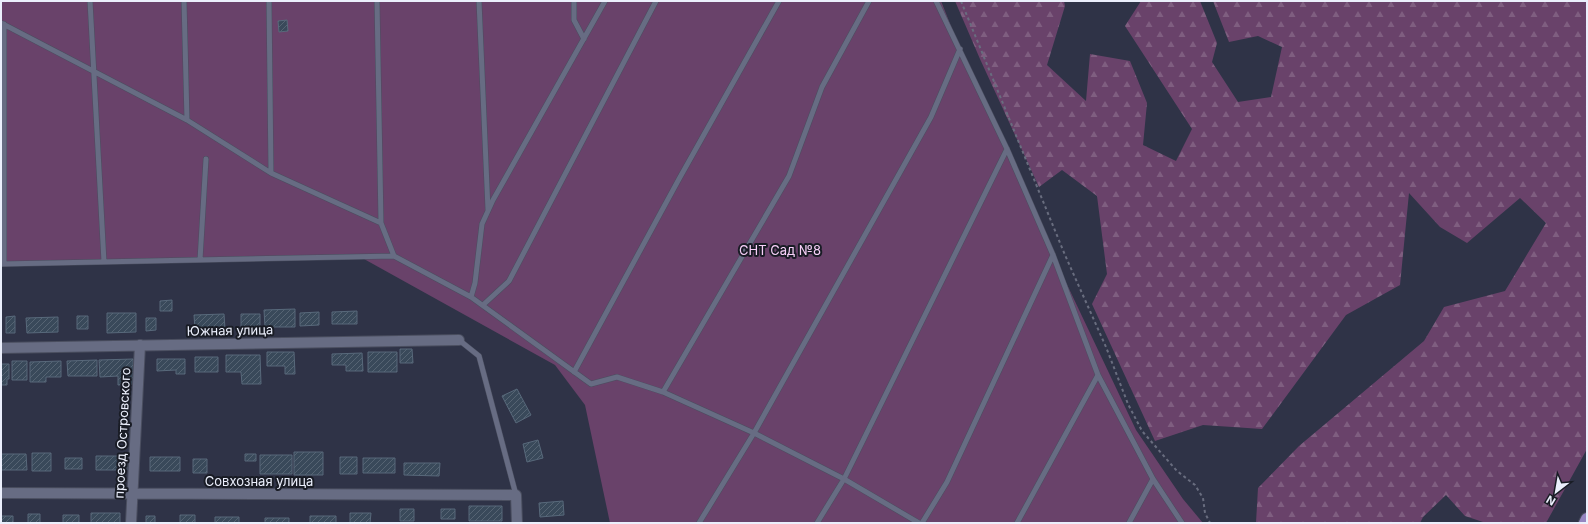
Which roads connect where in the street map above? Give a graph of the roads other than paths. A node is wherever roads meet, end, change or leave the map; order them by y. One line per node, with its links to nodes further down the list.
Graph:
1 (90, 1): 15 (lane)
2 (184, 1): 16 (lane)
3 (269, 1): 19 (lane)
4 (377, 1): 21 (lane)
5 (479, 1): 20 (lane)
6 (574, 1): 13 (lane)
7 (605, 1): 13 (lane)
8 (656, 1): 28 (lane)
9 (780, 1): 32 (lane)
10 (869, 1): 34 (lane)
11 (936, 1): 14 (lane)
12 (3, 23): 15 (lane); 26 (lane)
13 (584, 39): 20 (lane)
14 (960, 49): 17 (lane); 35 (lane)
15 (94, 72): 16 (lane); 25 (lane)
16 (187, 120): 19 (lane)
17 (1007, 149): 22 (lane); 36 (lane)
18 (206, 159): 24 (lane)
19 (271, 173): 21 (lane)
20 (488, 212): 27 (lane)
21 (381, 223): 23 (lane)
22 (1053, 255): 33 (lane); 46 (lane)
23 (394, 256): 24 (lane); 27 (lane)
24 (200, 260): 25 (lane)
25 (104, 262): 26 (lane)
26 (2, 264)
27 (471, 297): 28 (lane)
28 (483, 305): 32 (lane)
29 (459, 340): 30 (street, Южная улица); 40 (lane)
30 (140, 345): 31 (street, Южная улица); 39 (street, проезд Островского)
31 (1, 348)
32 (574, 372): 34 (lane)
33 (1098, 375): 37 (lane); 47 (lane)
34 (663, 392): 35 (lane)
35 (754, 433): 36 (lane); 44 (lane)
36 (844, 479): 45 (lane); 46 (lane)
37 (1153, 479): 48 (lane); 49 (lane)
38 (1, 493): 39 (street, Совхозная улица)
39 (132, 493): 40 (street, Совхозная улица); 42 (street, проезд Островского)
40 (516, 495): 43 (street)
41 (1587, 519): 50 (main road)
42 (131, 523)
43 (517, 523)
44 (699, 523)
45 (817, 523)
46 (920, 523)
47 (1017, 523)
48 (1129, 523)
49 (1182, 523)
50 (1585, 523)

